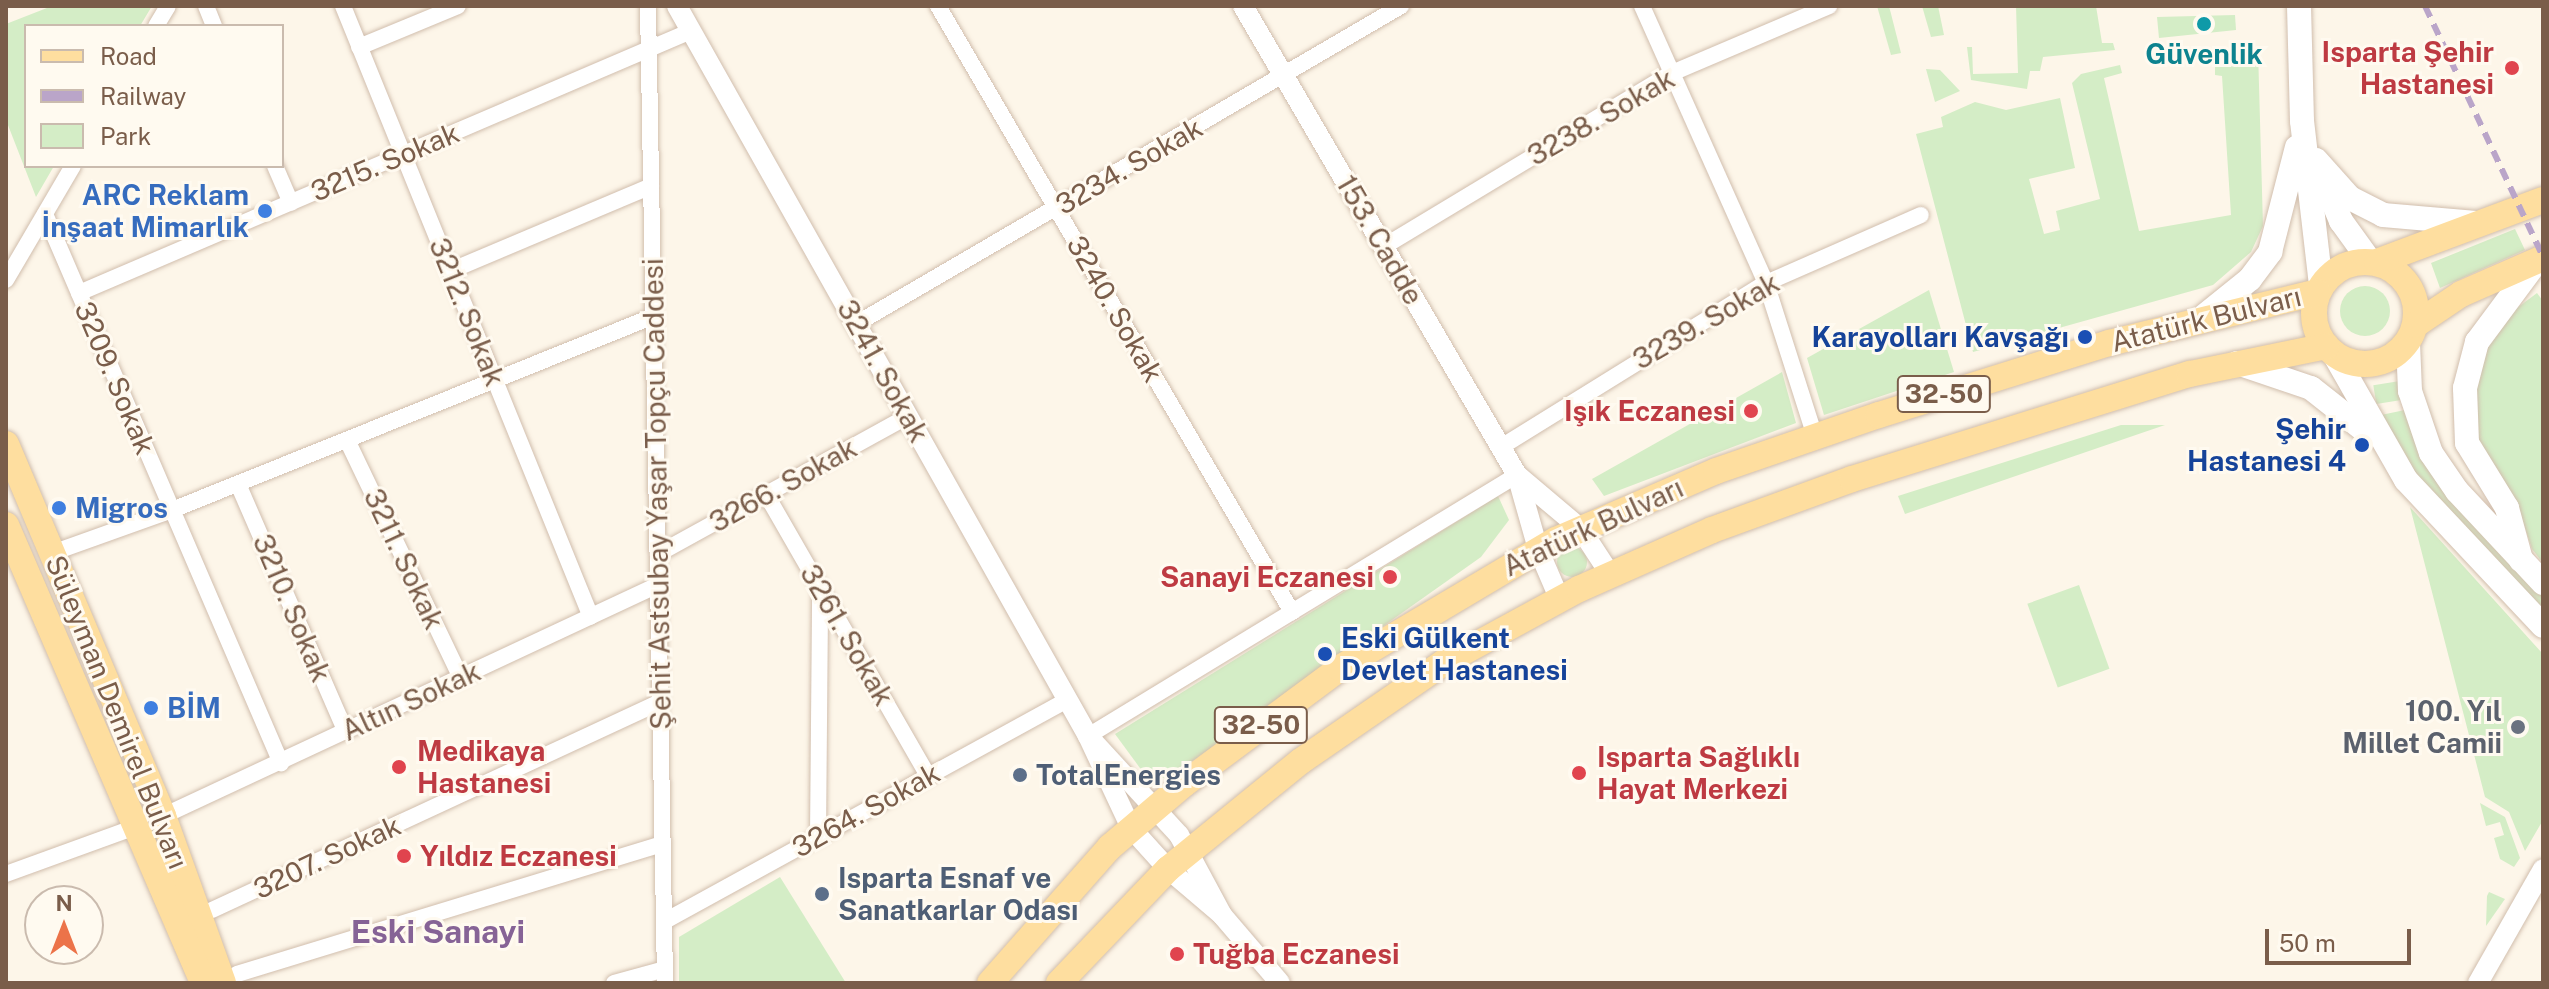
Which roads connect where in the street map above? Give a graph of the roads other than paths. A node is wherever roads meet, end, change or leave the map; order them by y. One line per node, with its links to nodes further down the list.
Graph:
1 (168, 6): 12 (street)
2 (343, 6): 14 (street, 3212. Sokak)
3 (458, 6): 14 (street)
4 (648, 6): 15 (street, Şehit Astsubay Yaşar Topçu Caddesi)
5 (677, 6): 13 (street, 3241. Sokak)
6 (938, 6): 26 (street, 3240. Sokak)
7 (1243, 6): 17 (street, 153. Cadde)
8 (1401, 6): 17 (street, 3234. Sokak)
9 (1642, 6): 16 (street)
10 (1829, 6): 16 (street, 3238. Sokak)
11 (2299, 6): 18 (main road)
12 (157, 24)
13 (691, 31): 15 (street, 3215. Sokak); 40 (street, 3241. Sokak)
14 (359, 47): 19 (street, 3212. Sokak)
15 (649, 48): 19 (street, 3215. Sokak); 23 (street, Şehit Astsubay Yaşar Topçu Caddesi)
16 (1672, 73): 30 (street, 3238. Sokak); 35 (street)
17 (1283, 75): 26 (street, 3234. Sokak); 30 (street, 153. Cadde)
18 (2302, 121): 20 (main road); 36 (main road); 39 (main road)
19 (403, 154): 25 (street, 3215. Sokak); 33 (street, 3212. Sokak)
20 (2316, 160): 29 (main road); 32 (main road)
21 (72, 168): 27 (street)
22 (276, 168): 25 (street)
23 (651, 186): 33 (street); 38 (street, Şehit Astsubay Yaşar Topçu Caddesi)
24 (2543, 200): 29 (main road)
25 (291, 203): 37 (street, 3215. Sokak)
26 (1057, 208): 40 (street, 3234. Sokak); 66 (street, 3240. Sokak)
27 (45, 214): 34 (street); 37 (street, 3209. Sokak)
28 (1921, 215): 35 (street, 3239. Sokak)
29 (2487, 224): 32 (main road)
30 (1383, 247): 50 (street, 153. Cadde)
31 (2540, 259): 41 (main road); 60 (main road)
32 (2374, 262): 36 (main road); 41 (main road)
33 (450, 271): 44 (street, 3212. Sokak)
34 (6, 280)
35 (1766, 283): 46 (street); 50 (street, 3239. Sokak)
36 (2319, 289): 39 (main road, Atatürk Bulvarı / 32-50); 42 (main road)
37 (79, 293): 54 (street, 3209. Sokak)
38 (654, 316): 44 (street); 59 (street, Şehit Astsubay Yaşar Topçu Caddesi)
39 (2204, 316): 46 (main road, Atatürk Bulvarı / 32-50)
40 (856, 324): 45 (street, 3241. Sokak)
41 (2411, 334): 42 (main road); 60 (main road)
42 (2329, 349): 43 (main road, Atatürk Bulvarı / 32-50); 48 (main road)
43 (2234, 363): 48 (main road); 61 (main road, Atatürk Bulvarı / 32-50)
44 (495, 380): 47 (street); 67 (street, 3212. Sokak)
45 (908, 416): 53 (street, 3266. Sokak); 70 (street, 3241. Sokak)
46 (1815, 437): 56 (main road, Atatürk Bulvarı / 32-50)
47 (347, 440): 52 (street); 69 (street, 3211. Sokak)
48 (2380, 443): 68 (main road)
49 (6, 444): 58 (main road, Süleyman Demirel Bulvarı)
50 (1501, 447): 51 (street, 153. Cadde)
51 (1517, 475): 56 (street); 57 (street); 66 (street)
52 (238, 484): 54 (street); 72 (street, 3210. Sokak)
53 (766, 494): 59 (street, 3266. Sokak); 64 (street, 3261. Sokak)
54 (172, 510): 58 (street); 74 (street, 3209. Sokak)
55 (6, 525): 78 (main road)
56 (1580, 528): 57 (main road, Atatürk Bulvarı / 32-50); 61 (street)
57 (1538, 549): 65 (street); 76 (main road, Atatürk Bulvarı / 32-50)
58 (52, 553): 77 (main road, Süleyman Demirel Bulvarı)
59 (658, 554): 63 (street, Şehit Astsubay Yaşar Topçu Caddesi)
60 (2521, 560): 62 (main road)
61 (1610, 574): 65 (main road, Atatürk Bulvarı / 32-50)
62 (2543, 583)
63 (658, 585): 67 (street, Altın Sokak); 71 (street, Şehit Astsubay Yaşar Topçu Caddesi)
64 (820, 588): 75 (street, 3261. Sokak); 80 (street)
65 (1560, 600): 82 (main road, Atatürk Bulvarı / 32-50)
66 (1292, 612): 73 (street)
67 (591, 617): 69 (street, Altın Sokak)
68 (2543, 626)
69 (461, 678): 72 (street, Altın Sokak)
70 (1068, 699): 73 (street, 3241. Sokak); 75 (street, 3264. Sokak)
71 (661, 702): 81 (street, Şehit Astsubay Yaşar Topçu Caddesi); 86 (street, 3207. Sokak)
72 (346, 732): 74 (street, Altın Sokak)
73 (1088, 736): 76 (street, 3241. Sokak); 79 (street, 3241. Sokak)
74 (281, 763): 77 (street, Altın Sokak)
75 (928, 776): 80 (street, 3264. Sokak)
76 (1155, 807): 79 (main road, Atatürk Bulvarı / 32-50); 82 (street, 3241. Sokak)
77 (163, 816): 86 (main road); 90 (main road, Süleyman Demirel Bulvarı)
78 (135, 827): 85 (street); 91 (main road); 92 (main road, Süleyman Demirel Bulvarı)
79 (1131, 828): 83 (street, 3241. Sokak); 94 (main road, Atatürk Bulvarı / 32-50)
80 (818, 837): 88 (street, 3264. Sokak)
81 (663, 844): 88 (street, Şehit Astsubay Yaşar Topçu Caddesi); 90 (street)
82 (1190, 849): 83 (main road, Atatürk Bulvarı / 32-50); 87 (street, 3241. Sokak)
83 (1168, 869): 87 (street, 3241. Sokak); 95 (main road, Atatürk Bulvarı / 32-50)
84 (2543, 869): 97 (street)
85 (6, 874)
86 (212, 910): 90 (main road)
87 (1222, 915): 96 (street)
88 (665, 921): 89 (street, Şehit Astsubay Yaşar Topçu Caddesi)
89 (665, 976): 93 (street)
90 (233, 980)
91 (186, 983)
92 (203, 983)
93 (614, 983)
94 (990, 983)
95 (1059, 983)
96 (1280, 983)
97 (2478, 983)

